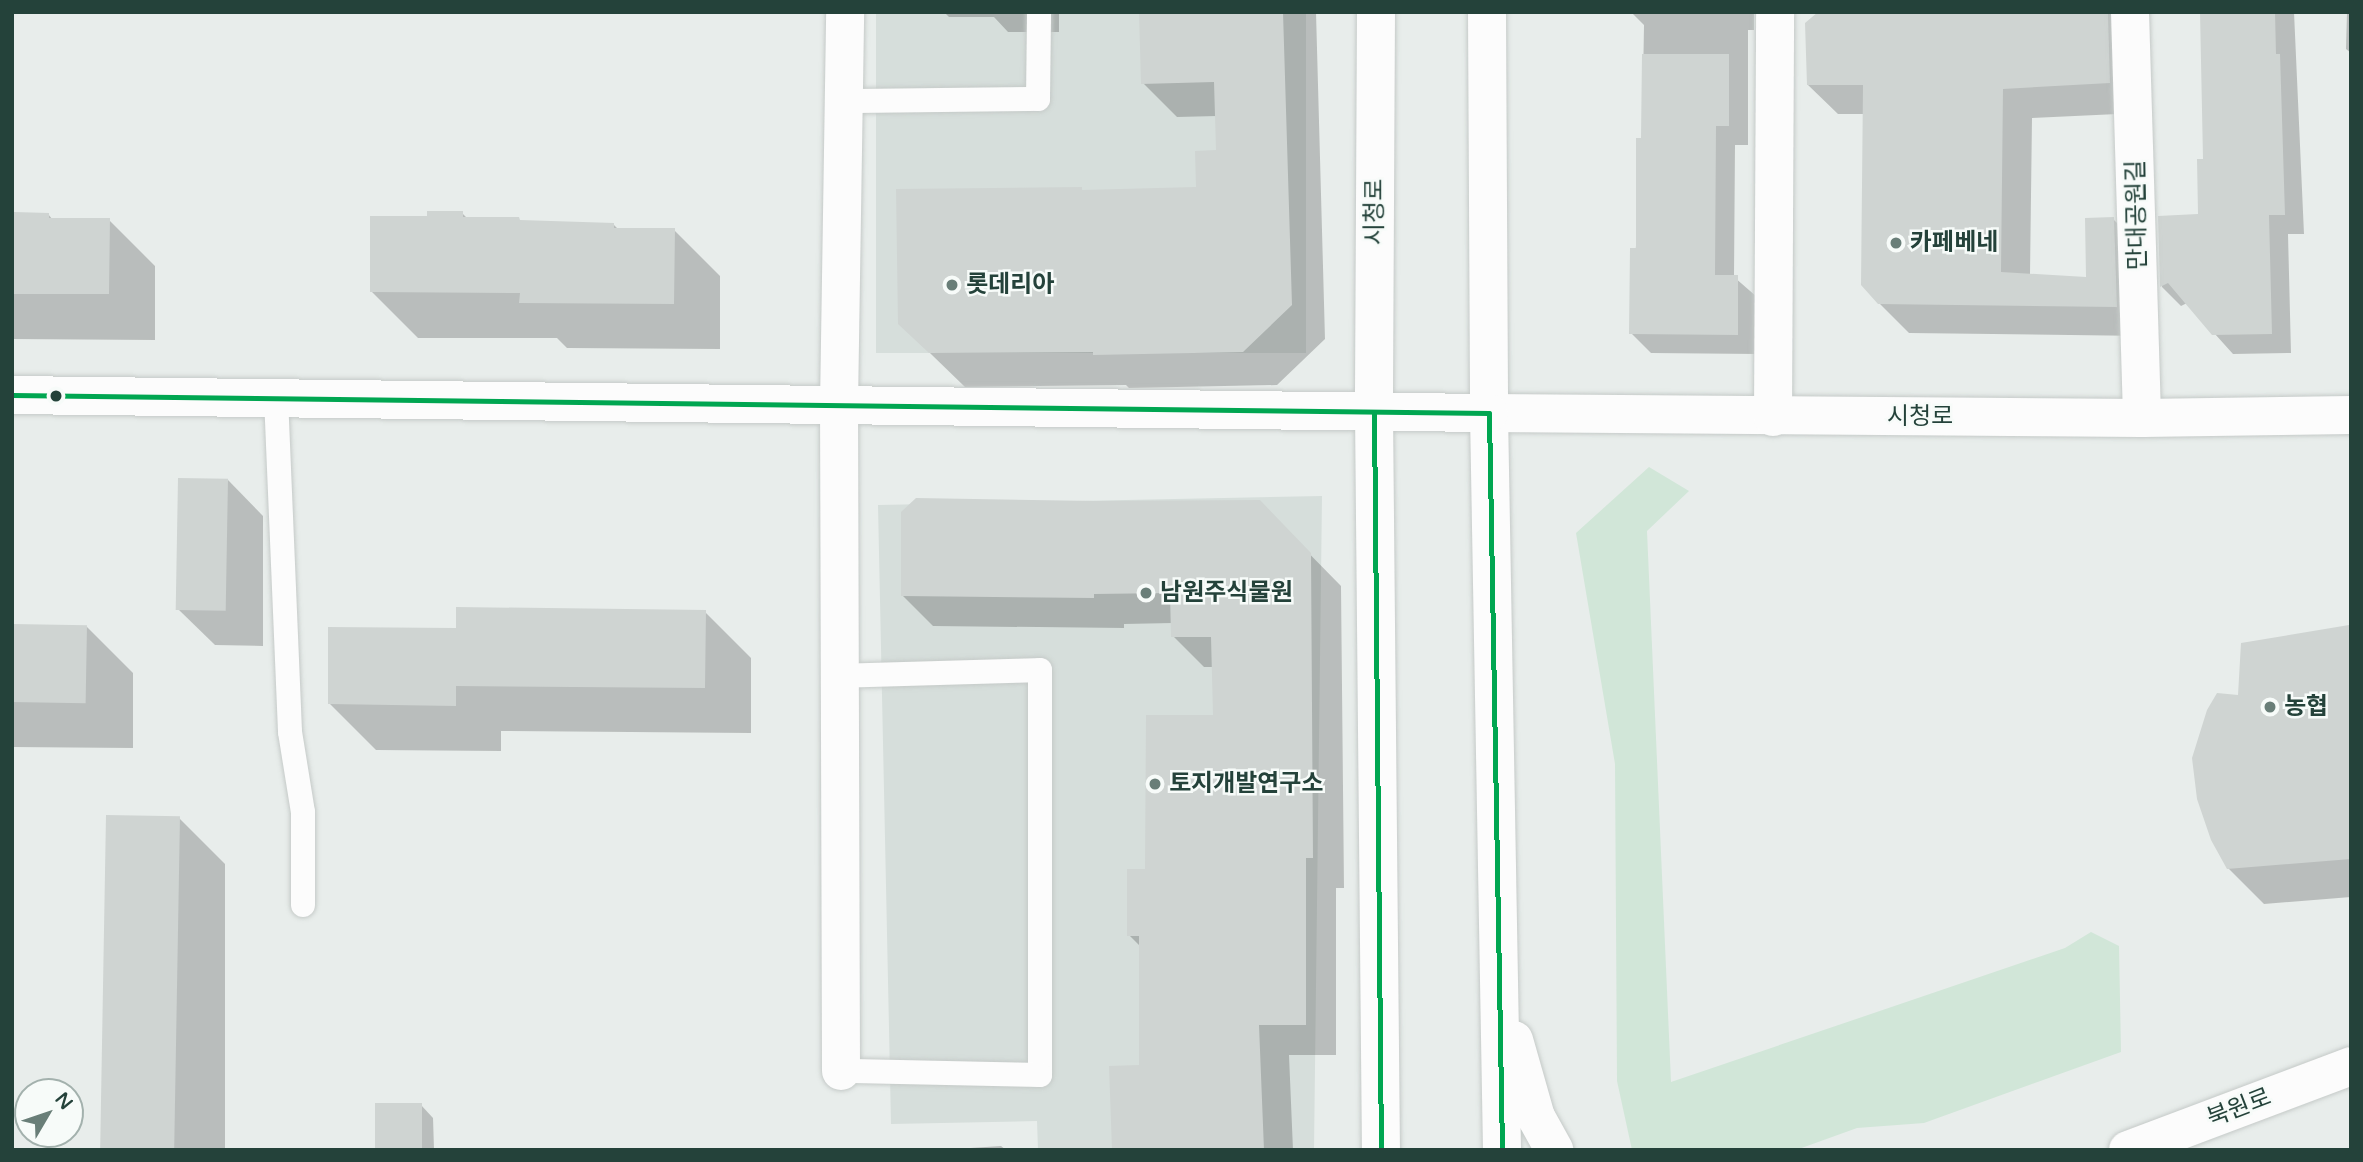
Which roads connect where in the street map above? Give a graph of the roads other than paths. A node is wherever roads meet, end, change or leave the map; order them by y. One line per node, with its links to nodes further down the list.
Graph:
1 (845, 12): 7 (street)
2 (1039, 12): 7 (lane)
3 (1376, 12): 11 (street, 시청로)
4 (1488, 12): 12 (street)
5 (1775, 12): 14 (street)
6 (2130, 12): 15 (street, 만대공원길)
7 (845, 101): 10 (street)
8 (12, 395): 9 (street)
9 (276, 397): 10 (street); 17 (lane)
10 (838, 405): 11 (street); 16 (street)
11 (1374, 412): 12 (street, 시청로); 21 (street, 시청로)
12 (1489, 413): 14 (street, 시청로); 18 (street)
13 (2351, 415): 15 (street, 시청로)
14 (1773, 417): 15 (street, 시청로)
15 (2142, 418)
16 (838, 676): 20 (street); 20 (lane)
17 (303, 905)
18 (1499, 988): 22 (street); 23 (street)
19 (2351, 1066): 24 (street, 북원로)
20 (841, 1071)
21 (1381, 1150)
22 (1502, 1150)
23 (1554, 1150)
24 (2128, 1150)

